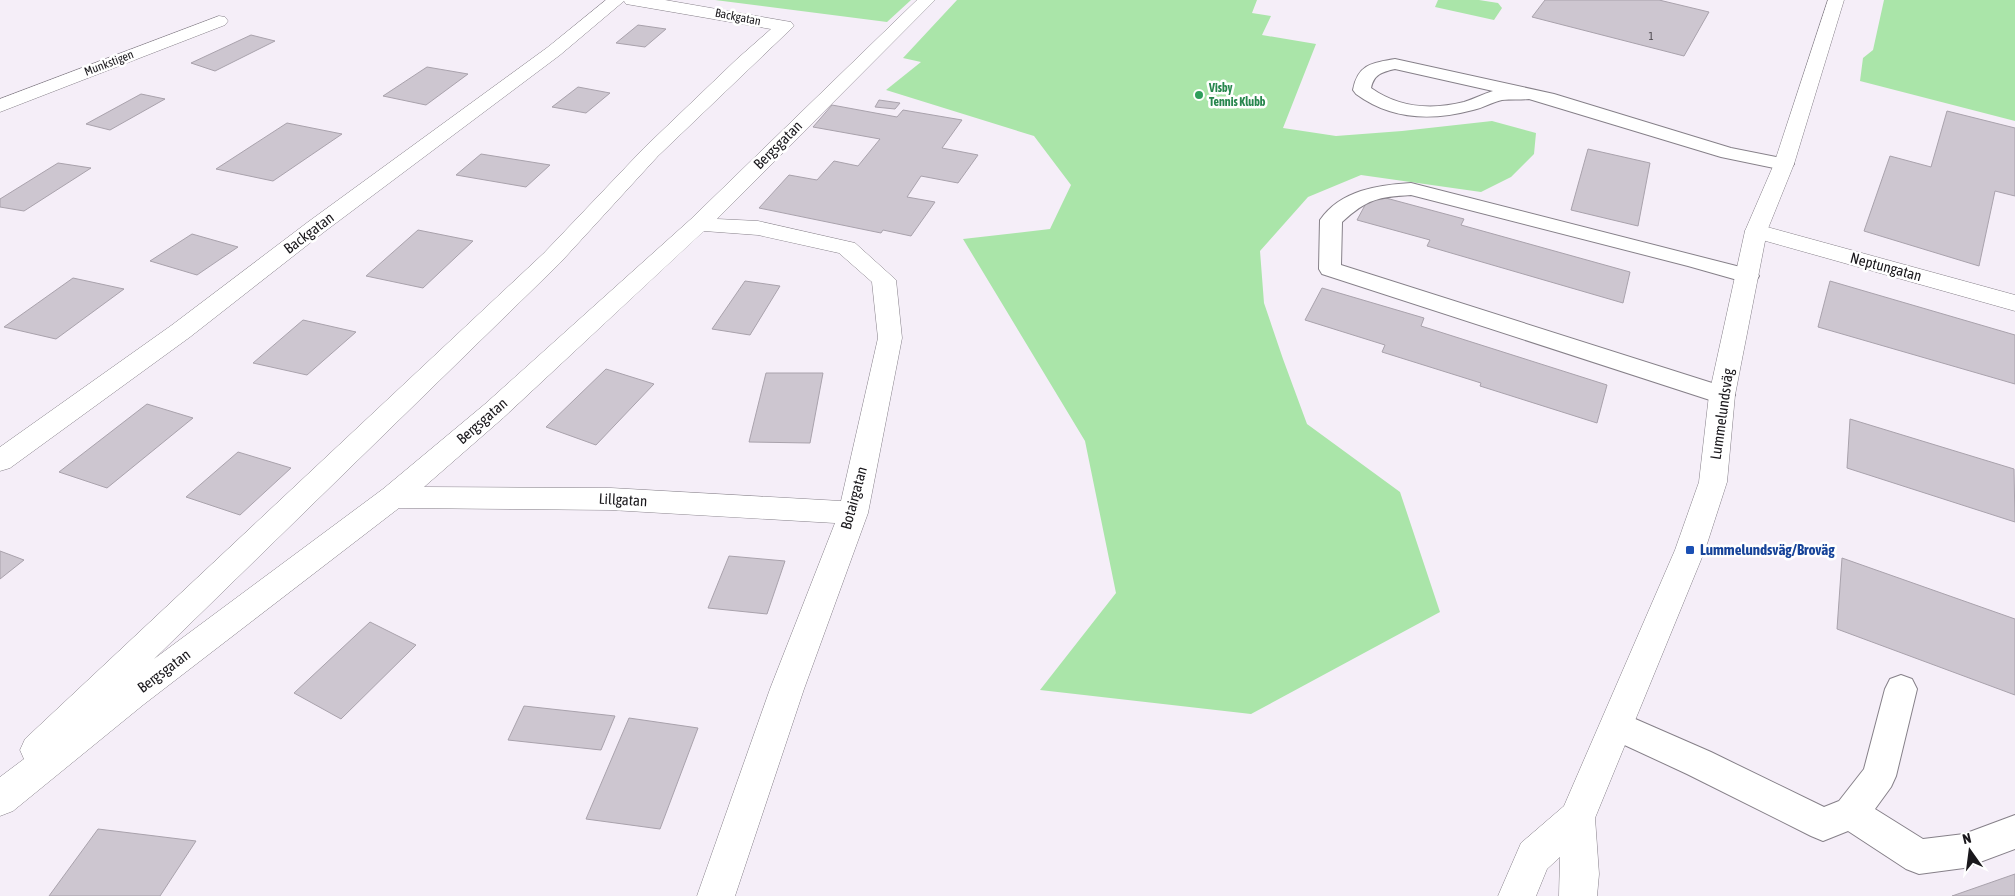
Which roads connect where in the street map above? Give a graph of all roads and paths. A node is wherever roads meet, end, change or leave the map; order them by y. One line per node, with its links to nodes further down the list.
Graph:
1 (616, 0): 15 (street, Backgatan)
2 (632, 0): 6 (street, Backgatan)
3 (927, 0): 10 (street, Bergsgatan)
4 (1836, 0): 9 (street, Lummelundsväg)
5 (219, 21): 8 (street, Munkstigen)
6 (785, 26): 20 (street, Bergsgatan)
7 (1528, 94): 7 (lane); 9 (lane)
8 (0, 106)
9 (1784, 164): 11 (street, Lummelundsväg)
10 (699, 224): 16 (street, Bergsgatan); 17 (street, Botairgatan)
11 (1756, 231): 12 (street, Lummelundsväg); 13 (street, Neptungatan)
12 (1748, 276): 14 (street, Lummelundsväg); 14 (lane)
13 (2015, 303)
14 (1722, 395): 19 (street, Lummelundsväg)
15 (0, 461)
16 (393, 497): 17 (street, Lillgatan); 21 (street, Bergsgatan)
17 (852, 513): 25 (street, Botairgatan)
18 (1901, 689): 22 (lane)
19 (1617, 726): 22 (lane); 23 (street, Lummelundsväg)
20 (0, 785)
21 (0, 799)
22 (1851, 813): 24 (lane)
23 (1577, 818): 26 (street, Lummelundsväg); 27 (street, Lummelundsväg)
24 (2015, 832)
25 (716, 896)
26 (1518, 896)
27 (1578, 896)

